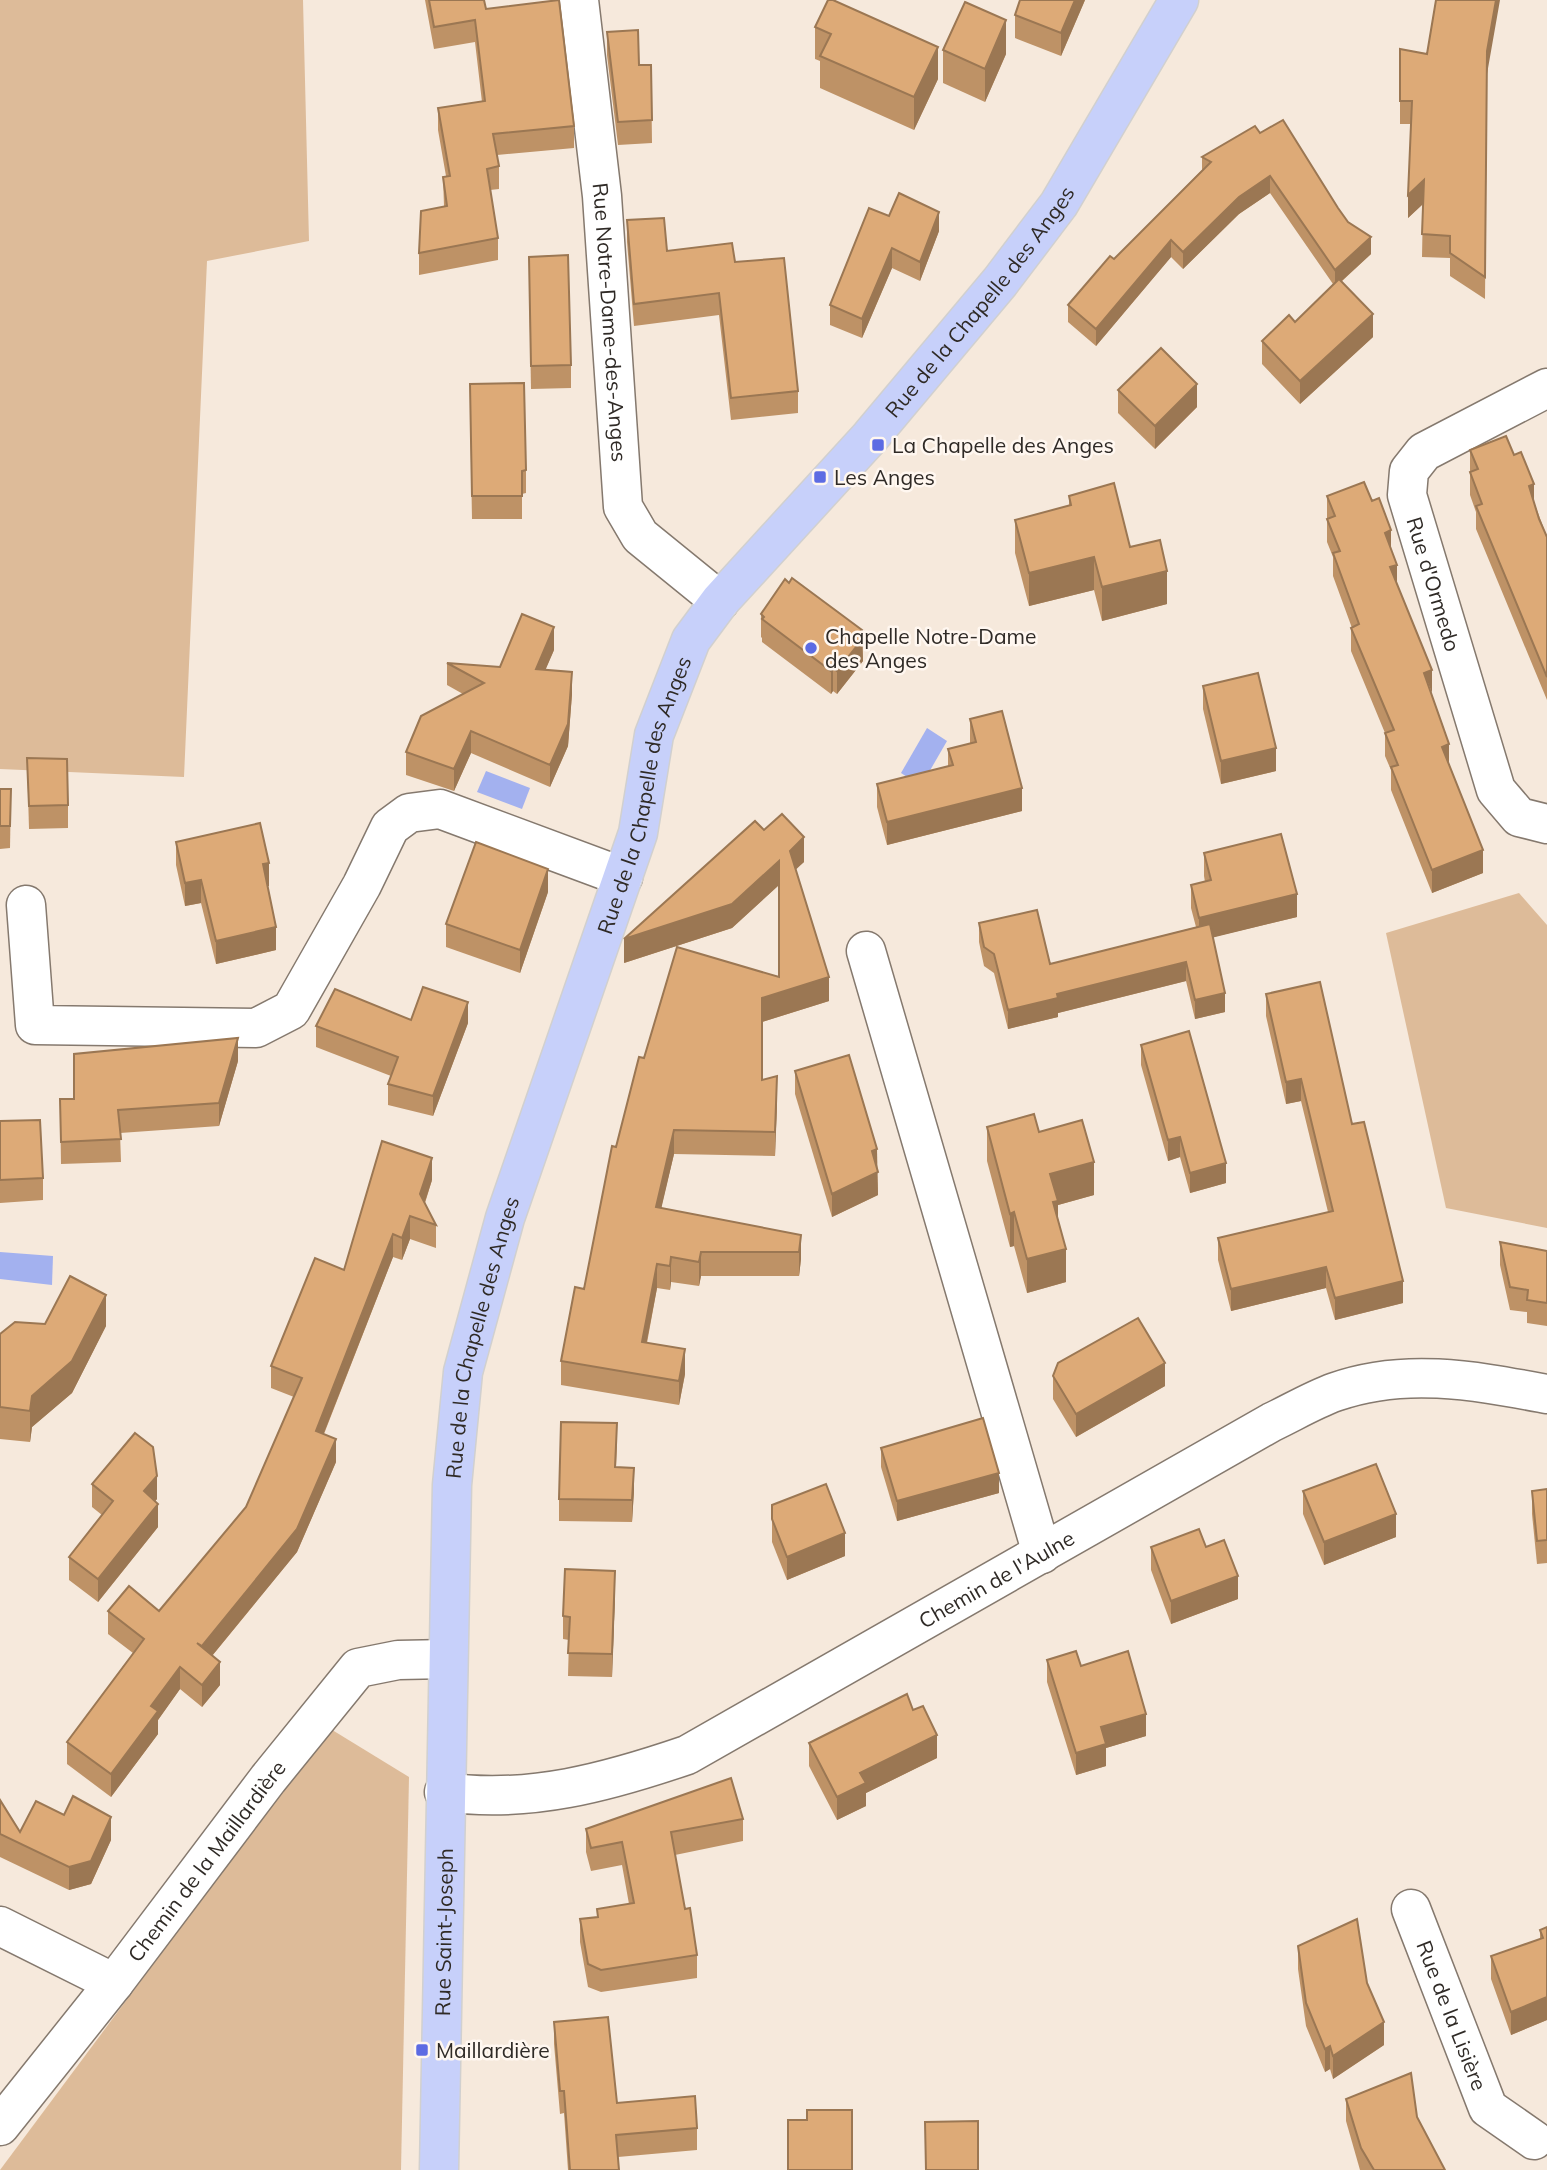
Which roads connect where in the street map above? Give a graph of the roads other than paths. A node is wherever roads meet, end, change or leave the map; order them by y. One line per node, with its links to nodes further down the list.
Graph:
1 (579, 0): 4 (street, Rue Notre-Dame-des-Anges)
2 (1180, 0): 4 (main road, Rue de la Chapelle des Anges)
3 (1547, 388): 5 (street, Rue d'Ormedo)
4 (720, 601): 6 (main road, Rue de la Chapelle des Anges)
5 (1547, 824)
6 (624, 877): 7 (street); 11 (main road, Rue de la Chapelle des Anges)
7 (26, 905)
8 (866, 951): 10 (street)
9 (1547, 1394): 10 (street, Chemin de l'Aulne)
10 (1042, 1554): 13 (street, Chemin de l'Aulne)
11 (448, 1659): 12 (main road, Rue de la Chapelle des Anges); 16 (street, Chemin de la Maillardière)
12 (445, 1737): 13 (main road, Rue Saint-Joseph)
13 (444, 1792): 19 (main road, Rue Saint-Joseph)
14 (1411, 1909): 18 (street, Rue de la Lisière)
15 (0, 1926): 16 (street)
16 (114, 1983): 17 (street, Chemin de la Maillardière)
17 (0, 2126)
18 (1538, 2145)
19 (439, 2170)

